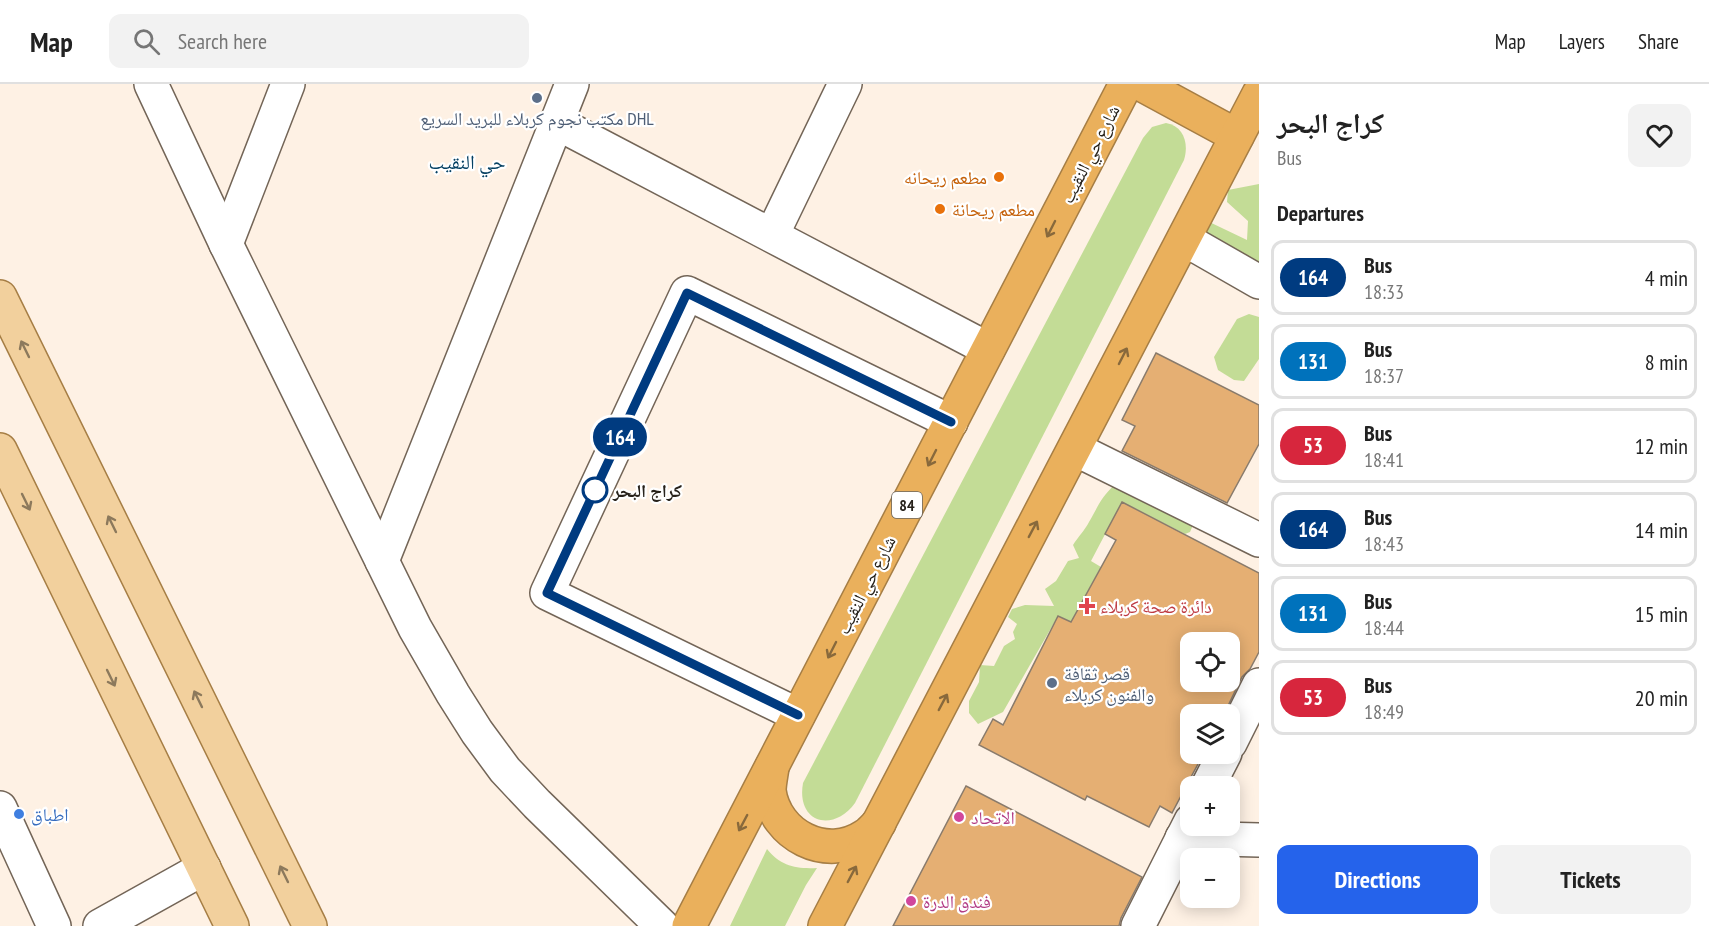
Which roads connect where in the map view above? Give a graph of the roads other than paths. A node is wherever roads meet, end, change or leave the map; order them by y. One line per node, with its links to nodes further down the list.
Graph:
1 (151, 84): 12 (street)
2 (288, 84): 12 (street)
3 (572, 84): 8 (street)
4 (844, 84): 10 (street)
5 (1126, 84): 15 (highway, شارع حي النقيب / 84, one-way to 15)
6 (1141, 84): 9 (highway)
7 (1259, 94): 9 (highway)
8 (557, 123): 10 (street); 20 (street)
9 (1237, 136): 11 (highway)
10 (772, 235): 15 (street)
11 (1184, 239): 13 (street); 17 (highway, one-way to 11)
12 (226, 244): 20 (street)
13 (1259, 282)
14 (0, 297): 31 (main road, one-way to 14)
15 (988, 349): 16 (highway, شارع حي النقيب / 84)
16 (951, 422): 22 (highway, شارع حي النقيب / 84, one-way to 22); 22 (street)
17 (1075, 449): 19 (street); 26 (highway, one-way to 17)
18 (0, 450): 30 (main road, one-way to 30)
19 (1259, 540)
20 (382, 561): 35 (street)
21 (1259, 685): 23 (street)
22 (798, 715): 24 (highway, شارع حي النقيب / 84)
23 (1240, 723)
24 (772, 767): 26 (highway); 36 (highway, شارع حي النقيب / 84, one-way to 36)
25 (0, 808): 32 (street)
26 (881, 821): 37 (highway, one-way to 26)
27 (1183, 836): 38 (street)
28 (1233, 836): 29 (street)
29 (1259, 840)
30 (204, 868): 33 (street); 34 (main road)
31 (300, 921)
32 (54, 926)
33 (100, 926)
34 (232, 926)
35 (662, 926)
36 (689, 926)
37 (825, 926)
38 (1138, 926)

